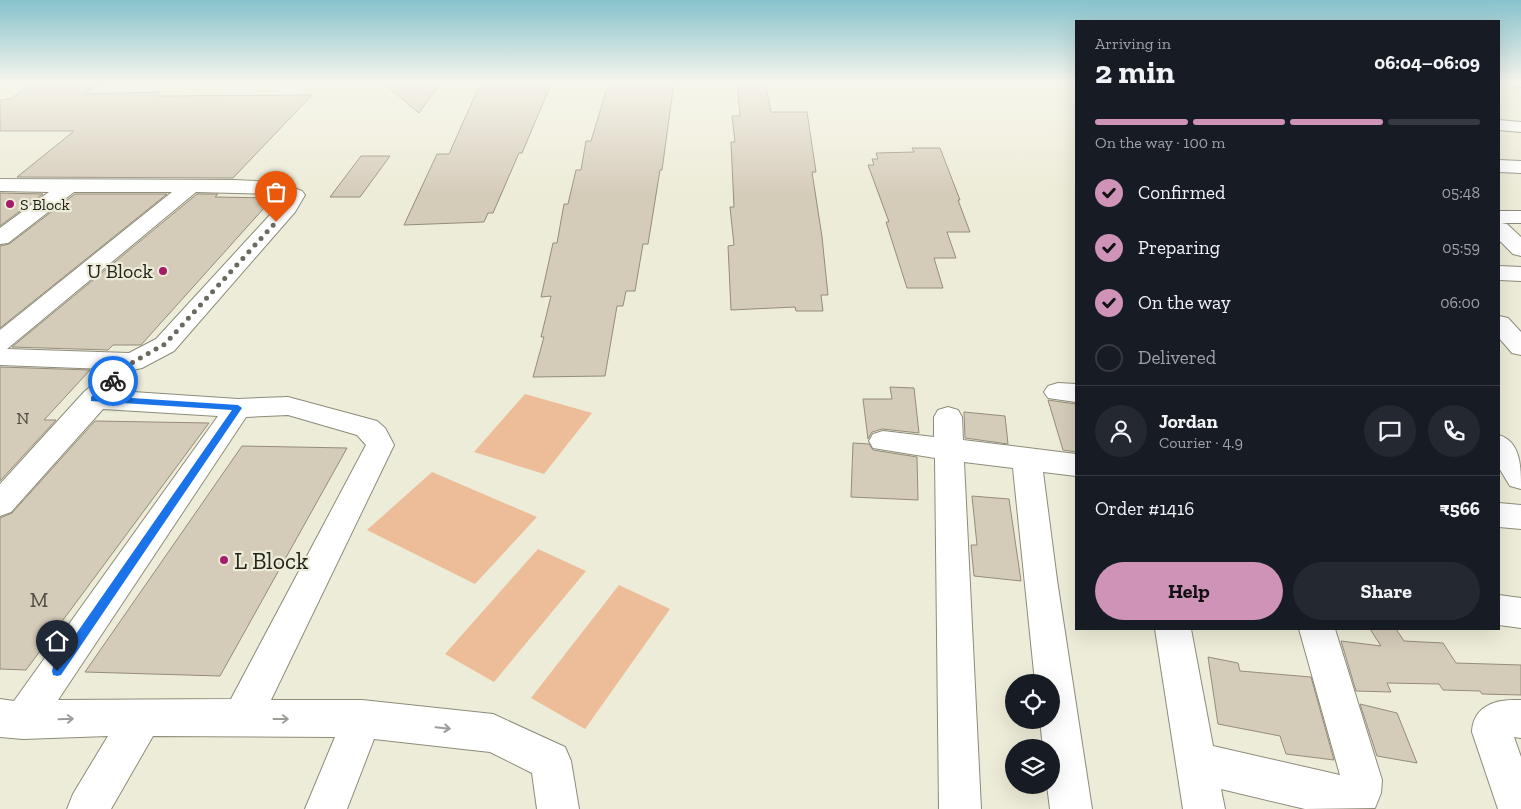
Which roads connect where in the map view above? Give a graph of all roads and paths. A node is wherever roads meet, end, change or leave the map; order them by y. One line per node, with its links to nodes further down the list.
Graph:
1 (1500, 125): 2 (street)
2 (1521, 127)
3 (1500, 166): 4 (street)
4 (1521, 167)
5 (0, 185): 6 (street)
6 (69, 186): 7 (street); 11 (street)
7 (189, 188): 16 (street); 19 (street)
8 (1500, 217): 9 (street)
9 (1521, 217)
10 (1500, 230): 12 (street)
11 (0, 238)
12 (1521, 249)
13 (1500, 273): 14 (street)
14 (1521, 274)
15 (1500, 324): 17 (street)
16 (0, 343)
17 (1521, 347)
18 (0, 357): 19 (street)
19 (133, 362): 20 (street)
20 (94, 399): 21 (street); 28 (street)
21 (238, 408): 36 (street); 37 (street)
22 (948, 433): 23 (street); 25 (street); 44 (street)
23 (883, 441)
24 (1500, 446): 27 (street)
25 (1027, 459): 26 (street); 45 (street)
26 (1075, 465)
27 (1521, 478)
28 (0, 504)
29 (1500, 515): 30 (street)
30 (1521, 518)
31 (1500, 610): 32 (street)
32 (1521, 613)
33 (1173, 630): 40 (street)
34 (1317, 630): 40 (street)
35 (142, 717): 36 (street, one-way to 35); 37 (street); 41 (street)
36 (12, 719)
37 (241, 719): 38 (street, one-way to 38)
38 (362, 719): 42 (street); 43 (street, one-way to 43)
39 (1521, 719): 47 (street)
40 (1195, 762): 46 (street)
41 (88, 809)
42 (326, 809)
43 (558, 809)
44 (960, 809)
45 (1071, 809)
46 (1204, 809)
47 (1519, 809)

